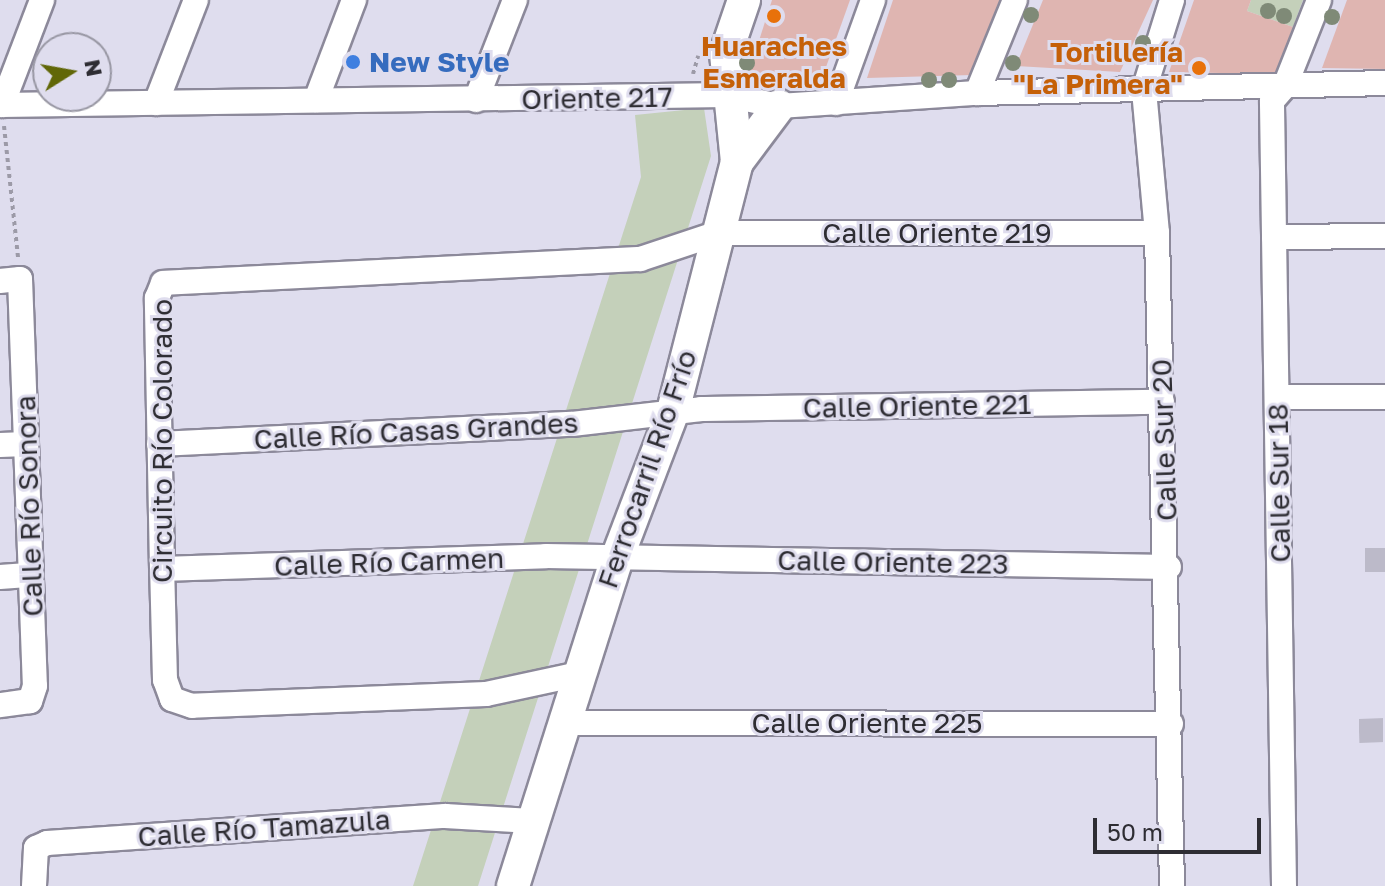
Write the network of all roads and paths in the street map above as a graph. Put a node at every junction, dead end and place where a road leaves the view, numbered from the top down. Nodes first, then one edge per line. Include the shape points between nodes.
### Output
1 (42, 0) edge
2 (196, 0) edge
3 (354, 0) edge
4 (515, 0) edge
5 (744, 0) edge
6 (873, 0) edge
7 (1015, 0) edge
8 (1172, 0) edge
9 (1319, 0) edge
10 (1385, 83) edge
11 (1285, 86) junction
12 (1144, 90) junction
13 (977, 93) junction
14 (727, 95) junction
15 (316, 100) junction
16 (476, 100) junction
17 (156, 103) junction
18 (836, 103) junction
19 (1, 105) edge
20 (779, 106) junction
21 (737, 162) junction
22 (718, 233) junction
23 (1157, 233) junction
24 (1385, 236) edge
25 (1274, 237) junction
26 (10, 280) edge
27 (1277, 397) junction
28 (1385, 397) edge
29 (1162, 402) junction
30 (673, 411) junction
31 (26, 444) junction
32 (159, 444) junction
33 (0, 445) edge
34 (617, 558) junction
35 (1169, 567) junction
36 (162, 569) junction
37 (31, 575) junction
38 (0, 577) edge
39 (579, 674) junction
40 (0, 705) edge
41 (563, 723) junction
42 (1171, 724) junction
43 (532, 821) junction
44 (34, 886) edge
45 (513, 886) edge
46 (1172, 886) edge
47 (1284, 886) edge

1 - 19 street
2 - 17 street
3 - 15 street
4 - 16 street
5 - 14 main road, Ferrocarril Río Frío via 726,53
6 - 18 street
7 - 13 street
8 - 12 street, Calle Sur 20
9 - 11 street, Calle Sur 18
10 - 11 street, Oriente 217
11 - 12 street, Oriente 217
11 - 25 street, Calle Sur 18 via 1272,101
12 - 13 street, Oriente 217
12 - 23 street, Calle Sur 20
13 - 18 street, Oriente 217
14 - 16 street, Oriente 217
14 - 20 street, Oriente 217
14 - 21 main road, Ferrocarril Río Frío
15 - 16 street, Oriente 217
15 - 17 street, Oriente 217
17 - 19 street, Oriente 217
18 - 20 street, Oriente 217
19 - 26 path
20 - 21 main road
21 - 22 main road, Ferrocarril Río Frío
22 - 23 street, Calle Oriente 219
22 - 30 main road, Ferrocarril Río Frío
22 - 32 street, Circuito Río Colorado via 640,259 178,277 163,283 157,298
23 - 29 street, Calle Sur 20
24 - 25 street
25 - 27 street, Calle Sur 18
26 - 31 street, Calle Río Sonora
27 - 28 street
27 - 47 street, Calle Sur 18
29 - 30 street, Calle Oriente 221
29 - 35 street, Calle Sur 20
30 - 32 street, Calle Río Casas Grandes via 572,424
30 - 34 main road, Ferrocarril Río Frío
31 - 33 street
31 - 37 street, Calle Río Sonora
32 - 36 street, Circuito Río Colorado
34 - 35 street, Calle Oriente 223
34 - 36 street, Calle Río Carmen
34 - 39 main road, Ferrocarril Río Frío
35 - 42 street, Calle Sur 20
36 - 39 street, Circuito Río Colorado via 165,680 172,699 192,706 486,694
37 - 38 street
37 - 40 street, Calle Río Sonora via 35,686 30,701
39 - 41 main road, Ferrocarril Río Frío
41 - 42 street, Calle Oriente 225
41 - 43 main road, Ferrocarril Río Frío
42 - 46 street, Calle Sur 20
43 - 44 street, Calle Río Tamazula via 445,816 47,843 36,848
43 - 45 main road, Ferrocarril Río Frío

